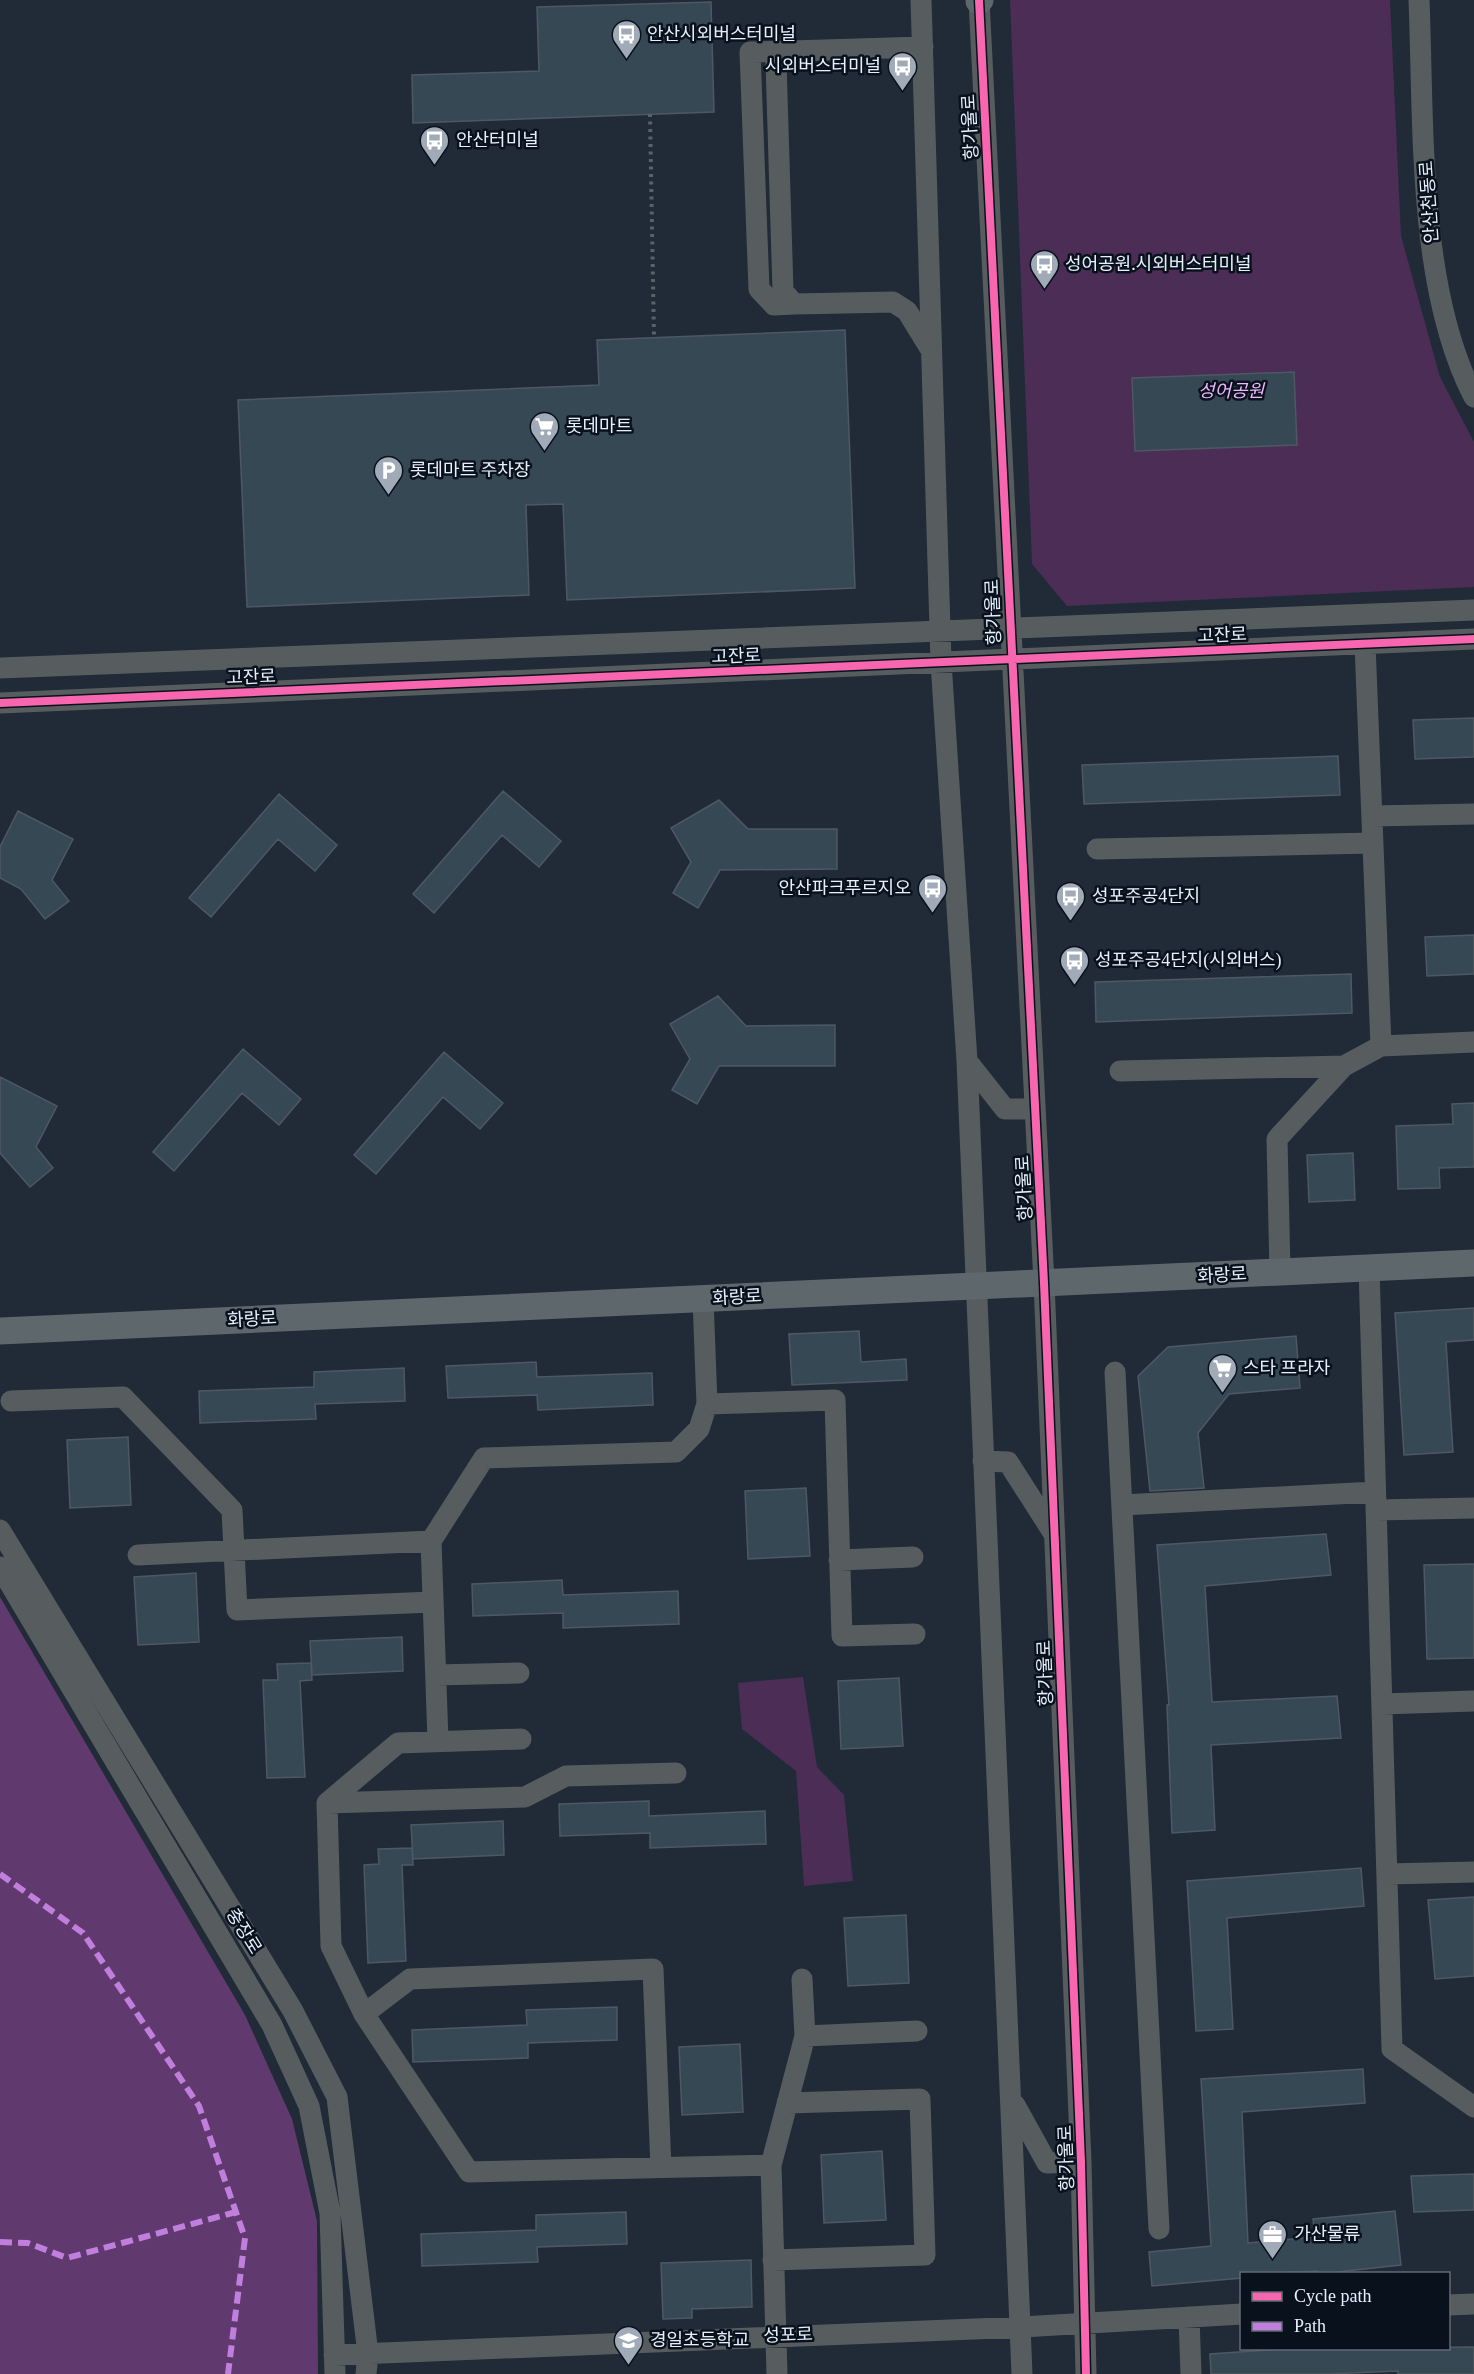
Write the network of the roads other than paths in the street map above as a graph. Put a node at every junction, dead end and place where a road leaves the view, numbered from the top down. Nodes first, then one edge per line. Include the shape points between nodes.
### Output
1 (921, 0) edge
2 (979, 0) edge
3 (1419, 0) edge
4 (922, 47) junction
5 (791, 51) junction
6 (794, 304) junction
7 (932, 352) junction
8 (1474, 397) edge
9 (1474, 610) edge
10 (1010, 627) junction
11 (940, 629) junction
12 (1474, 639) edge
13 (1365, 644) junction
14 (1010, 659) junction
15 (941, 662) junction
16 (0, 668) edge
17 (0, 703) edge
18 (1474, 814) edge
19 (1372, 816) junction
20 (1373, 843) junction
21 (1097, 849) dead end
22 (1474, 1042) edge
23 (1382, 1046) junction
24 (967, 1061) junction
25 (1344, 1066) junction
26 (1120, 1071) dead end
27 (1034, 1109) junction
28 (1474, 1263) edge
29 (1369, 1268) junction
30 (1280, 1272) junction
31 (1044, 1283) junction
32 (974, 1286) junction
33 (703, 1299) junction
34 (0, 1331) edge
35 (1115, 1372) dead end
36 (11, 1401) dead end
37 (707, 1404) junction
38 (982, 1461) junction
39 (1376, 1501) junction
40 (1122, 1505) junction
41 (1474, 1508) edge
42 (0, 1530) edge
43 (1054, 1535) junction
44 (431, 1541) junction
45 (234, 1550) junction
46 (138, 1555) dead end
47 (913, 1557) dead end
48 (839, 1560) junction
49 (0, 1566) edge
50 (433, 1602) junction
51 (915, 1634) dead end
52 (519, 1673) dead end
53 (436, 1675) junction
54 (1474, 1701) edge
55 (1382, 1704) junction
56 (521, 1739) dead end
57 (438, 1741) junction
58 (676, 1773) dead end
59 (327, 1803) junction
60 (1474, 1872) edge
61 (1387, 1874) junction
62 (802, 1979) dead end
63 (364, 2014) junction
64 (917, 2031) dead end
65 (805, 2036) junction
66 (1012, 2099) junction
67 (787, 2103) junction
68 (1474, 2107) edge
69 (1081, 2162) junction
70 (771, 2165) junction
71 (661, 2168) junction
72 (1159, 2229) dead end
73 (773, 2260) junction
74 (1474, 2304) edge
75 (1450, 2305) edge
76 (1240, 2314) edge
77 (1189, 2317) junction
78 (1083, 2325) junction
79 (1022, 2327) junction
80 (775, 2335) junction
81 (334, 2364) edge
82 (367, 2364) edge
83 (777, 2374) edge
84 (1022, 2374) edge
85 (1086, 2374) edge
86 (1191, 2374) edge

1 - 4 street
2 - 10 street, 항가울로
3 - 8 street, 안산천동로 via 1428,220 1441,304
4 - 5 street
4 - 7 street
5 - 6 street via 776,62 783,291
5 - 6 street via 750,52 759,290 774,305
6 - 7 street via 893,302 907,312
7 - 11 street
9 - 10 street, 고잔로
10 - 11 street, 고잔로
10 - 14 street, 항가울로
11 - 15 street
11 - 16 street, 고잔로
12 - 13 street, 고잔로
13 - 14 street, 고잔로
13 - 19 street
14 - 15 street, 고잔로
14 - 27 street, 항가울로
15 - 17 street, 고잔로
15 - 24 street
18 - 19 street
19 - 20 street
20 - 21 street
20 - 23 street
22 - 23 street
23 - 25 street
24 - 27 street via 1005,1109
24 - 32 street
25 - 26 street
25 - 30 street via 1277,1139
27 - 31 street, 항가울로
28 - 29 main road, 화랑로
29 - 30 main road, 화랑로
29 - 39 street
30 - 31 main road, 화랑로
31 - 32 main road, 화랑로
31 - 43 street, 항가울로
32 - 33 main road, 화랑로
32 - 38 street
33 - 34 main road, 화랑로
33 - 37 street
35 - 40 street
36 - 45 street via 123,1397 232,1510
37 - 44 street via 699,1429 676,1452 484,1458
37 - 48 street via 835,1400
38 - 43 street via 1008,1462
38 - 66 street
39 - 40 street
39 - 41 street
39 - 55 street
40 - 72 street
42 - 82 street, 충장로 via 293,2011 338,2097
43 - 69 street, 항가울로
44 - 45 street
44 - 50 street
45 - 46 street
45 - 50 street via 237,1610
47 - 48 street
48 - 51 street via 842,1636
49 - 81 street, 충장로 via 272,2025 309,2106 330,2213
50 - 53 street
52 - 53 street
53 - 57 street
54 - 55 street
55 - 61 street
56 - 57 street
57 - 59 street via 398,1743
58 - 59 street via 566,1776 525,1797
59 - 63 street via 331,1946
60 - 61 street
61 - 68 street via 1392,2049
62 - 65 street
63 - 71 street via 469,2172
63 - 71 street via 410,1979 653,1970
64 - 65 street
65 - 67 street
66 - 69 street via 1047,2163
66 - 79 street
67 - 70 street
67 - 73 street via 920,2099 925,2255
69 - 78 street, 항가울로
70 - 71 street
70 - 73 street
73 - 80 street
74 - 75 street
76 - 77 street, 성포로
77 - 78 street, 성포로
77 - 86 street
78 - 79 street, 성포로
78 - 85 street, 항가울로
79 - 80 street, 성포로
79 - 84 street
80 - 82 street, 성포로
80 - 83 street
81 - 82 street, 성포로

